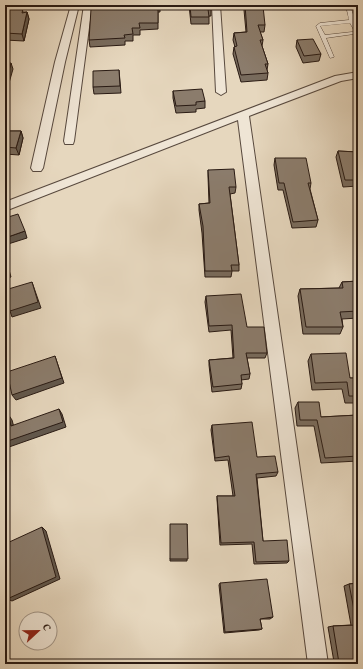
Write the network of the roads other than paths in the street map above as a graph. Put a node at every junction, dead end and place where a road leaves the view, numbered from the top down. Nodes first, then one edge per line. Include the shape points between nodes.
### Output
1 (75, 5) edge
2 (88, 5) edge
3 (216, 5) edge
4 (348, 5) edge
5 (352, 21) junction
6 (323, 37) junction
7 (332, 57) dead end
8 (358, 75) edge
9 (221, 92) dead end
10 (243, 114) junction
11 (69, 141) dead end
12 (37, 168) dead end
13 (5, 207) edge
14 (318, 664) edge

1 - 12 street
2 - 11 street
3 - 9 street
4 - 5 lane
5 - 6 lane via 356,30 354,33
5 - 6 lane via 320,24 318,26
6 - 7 lane
8 - 10 street via 339,78
10 - 13 street
10 - 14 street

